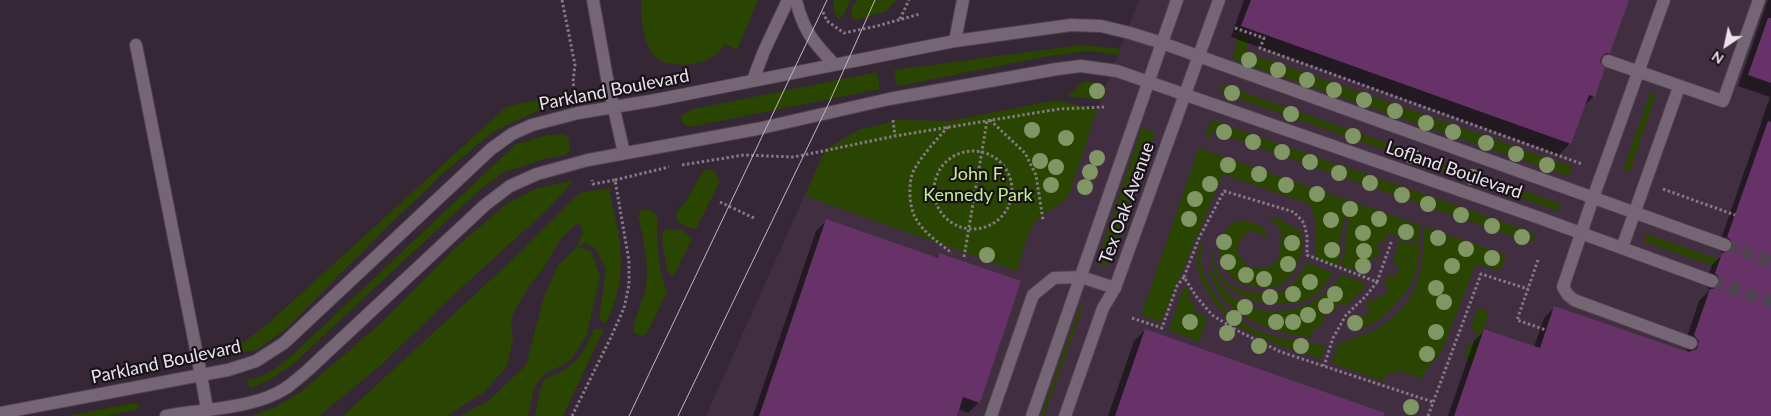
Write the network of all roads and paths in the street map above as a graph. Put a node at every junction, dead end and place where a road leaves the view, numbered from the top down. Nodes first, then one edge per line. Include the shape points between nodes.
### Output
1 (562, 0) edge
2 (593, 0) edge
3 (788, 0) edge
4 (796, 0) edge
5 (909, 0) edge
6 (963, 0) edge
7 (1177, 0) edge
8 (1219, 0) edge
9 (1664, 0) edge
10 (1759, 0) edge
11 (820, 8) dead end
12 (920, 14) dead end
13 (900, 20) junction
14 (1235, 28) dead end
15 (955, 41) junction
16 (1162, 42) junction
17 (136, 45) dead end
18 (1198, 56) junction
19 (1608, 61) dead end
20 (834, 64) junction
21 (1638, 72) junction
22 (753, 80) junction
23 (573, 82) dead end
24 (1148, 82) junction
25 (1679, 87) junction
26 (1184, 94) junction
27 (614, 107) junction
28 (1104, 107) dead end
29 (892, 120) dead end
30 (989, 121) junction
31 (948, 127) junction
32 (895, 136) junction
33 (982, 151) junction
34 (624, 153) junction
35 (1582, 164) dead end
36 (679, 166) dead end
37 (670, 167) dead end
38 (615, 180) junction
39 (593, 184) dead end
40 (1656, 191) dead end
41 (1593, 198) junction
42 (720, 202) dead end
43 (1635, 213) junction
44 (1735, 215) dead end
45 (754, 218) dead end
46 (1043, 220) dead end
47 (969, 229) junction
48 (1581, 234) junction
49 (1392, 240) dead end
50 (1725, 245) tunnel mouth
51 (1622, 248) junction
52 (952, 253) dead end
53 (964, 257) dead end
54 (1538, 260) dead end
55 (1081, 277) junction
56 (1184, 277) junction
57 (1712, 281) tunnel mouth
58 (1377, 282) junction
59 (1115, 288) junction
60 (1528, 289) junction
61 (1132, 318) dead end
62 (1546, 330) dead end
63 (1691, 343) dead end
64 (1324, 366) junction
65 (201, 375) junction
66 (1433, 402) junction
67 (0, 413) edge
68 (208, 413) edge
69 (166, 416) edge
70 (572, 416) edge
71 (991, 416) edge
72 (1032, 416) edge
73 (1065, 416) edge
74 (1428, 416) edge

1 - 23 path via 575,65
2 - 27 street
3 - 22 street
4 - 20 street via 812,40
5 - 13 path
6 - 15 street
7 - 16 street, Tex Oak Avenue
8 - 18 street, Tex Oak Avenue
9 - 21 street
10 - 25 street via 1723,101
11 - 13 path via 827,21 844,33
12 - 13 path
14 - 35 path via 1264,38 1260,48
15 - 16 street, Parkland Boulevard via 1071,25 1101,26
15 - 20 street, Parkland Boulevard
16 - 18 street, Parkland Boulevard
16 - 24 street, Tex Oak Avenue
17 - 65 street
18 - 26 street, Tex Oak Avenue
18 - 41 street, Lofland Boulevard
19 - 21 street
20 - 22 street, Parkland Boulevard
21 - 25 street
21 - 41 street
22 - 27 street, Parkland Boulevard
24 - 26 street
24 - 34 street via 1106,68 1081,66 1057,69
24 - 55 street, Tex Oak Avenue
25 - 43 street
26 - 48 street, Lofland Boulevard
26 - 59 street, Tex Oak Avenue
27 - 34 street
27 - 65 street, Parkland Boulevard via 532,125 512,134 284,343 256,361
28 - 30 path via 1059,109
29 - 32 path
30 - 31 path
30 - 33 path
30 - 46 path via 1026,153 1036,176
31 - 32 path
31 - 52 path via 928,148 913,171 909,191 914,215 927,232
32 - 36 path via 794,156 744,154
33 - 47 path
33 - 47 path via 995,157 1009,174 1009,201 1005,214 996,222 984,228
33 - 47 path via 963,152 950,158 940,168 934,183 933,193 944,215 958,226
34 - 68 street via 553,169 510,186 485,205 285,389
37 - 38 path
38 - 39 path
38 - 70 path via 630,261 629,285 624,308
40 - 44 path via 1662,188
41 - 43 street, Lofland Boulevard
41 - 48 street
42 - 45 path
43 - 50 street, Lofland Boulevard
43 - 51 street
47 - 53 path
48 - 51 street, Lofland Boulevard
48 - 63 street via 1563,287 1568,295
49 - 58 path
51 - 57 street, Lofland Boulevard
54 - 60 path
55 - 59 street
55 - 71 street via 1054,278 1033,295
55 - 72 street, Tex Oak Avenue
56 - 58 path via 1199,238 1224,191 1294,212 1304,223 1307,255
56 - 61 path via 1162,328
56 - 64 path via 1196,296 1218,319 1281,352
58 - 64 path via 1346,315 1333,338
59 - 73 street, Tex Oak Avenue via 1104,308
60 - 62 path via 1517,320
60 - 66 path via 1480,274
64 - 66 path
65 - 67 street, Parkland Boulevard
65 - 68 street
66 - 74 path
68 - 69 street

